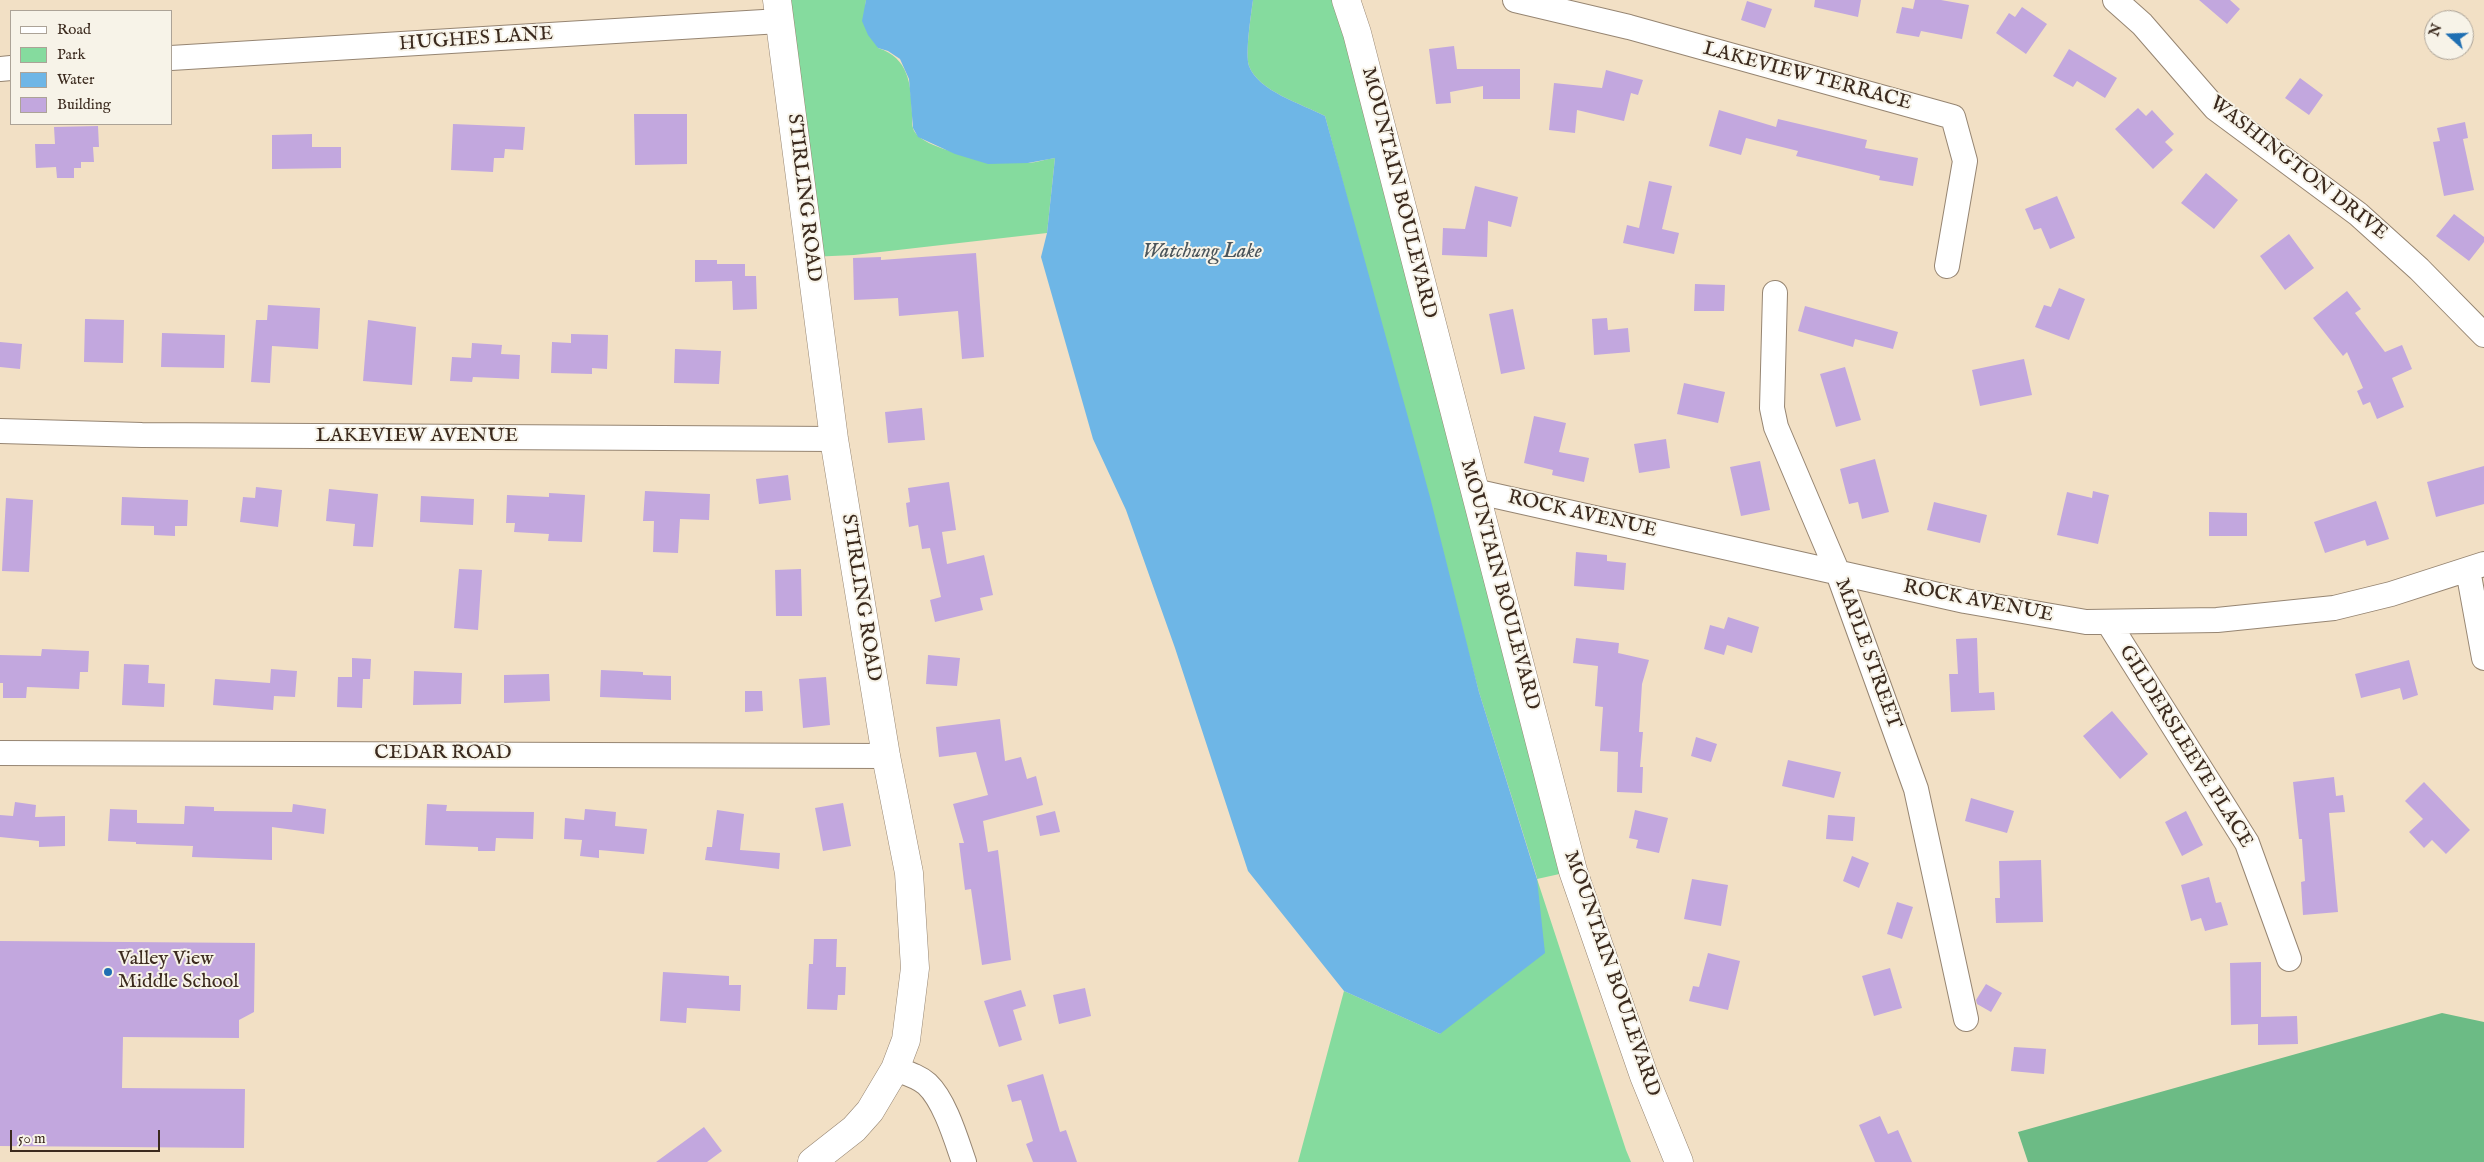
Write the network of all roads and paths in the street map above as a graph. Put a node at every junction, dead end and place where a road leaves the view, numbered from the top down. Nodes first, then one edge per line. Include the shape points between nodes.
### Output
1 (1346, 0) edge
2 (1515, 0) edge
3 (2115, 0) edge
4 (778, 10) edge
5 (172, 58) edge
6 (1946, 266) dead end
7 (1775, 293) dead end
8 (2484, 335) edge
9 (0, 432) edge
10 (834, 439) junction
11 (1474, 491) junction
12 (2476, 567) edge
13 (1838, 573) junction
14 (2108, 622) junction
15 (2484, 658) edge
16 (0, 753) edge
17 (886, 756) junction
18 (2289, 959) dead end
19 (1966, 1019) dead end
20 (895, 1069) junction
21 (812, 1162) edge
22 (964, 1162) edge
23 (1679, 1162) edge

1 - 11 street, MOUNTAIN BOULEVARD
2 - 6 street, LAKEVIEW TERRACE via 1629,27 1953,117 1965,161
3 - 8 street, WASHINGTON DRIVE via 2142,24 2215,108 2358,214 2420,269
4 - 5 street, HUGHES LANE
4 - 10 street, STIRLING ROAD
7 - 13 street, MAPLE STREET via 1772,408 1776,427
9 - 10 street, LAKEVIEW AVENUE
10 - 17 street, STIRLING ROAD
11 - 13 street, ROCK AVENUE
11 - 23 street, MOUNTAIN BOULEVARD via 1573,871 1644,1076
12 - 14 street, ROCK AVENUE via 2334,608 2217,620
12 - 15 street
13 - 14 street, ROCK AVENUE via 1966,601 2086,622
13 - 19 street, MAPLE STREET via 1916,789
14 - 18 street, GILDERSLEEVE PLACE via 2247,843
16 - 17 street, CEDAR ROAD
17 - 20 street, STIRLING ROAD via 909,873 915,968 912,1010 906,1040
20 - 21 street, STIRLING ROAD via 870,1111 854,1129
20 - 22 street via 928,1084 949,1118

